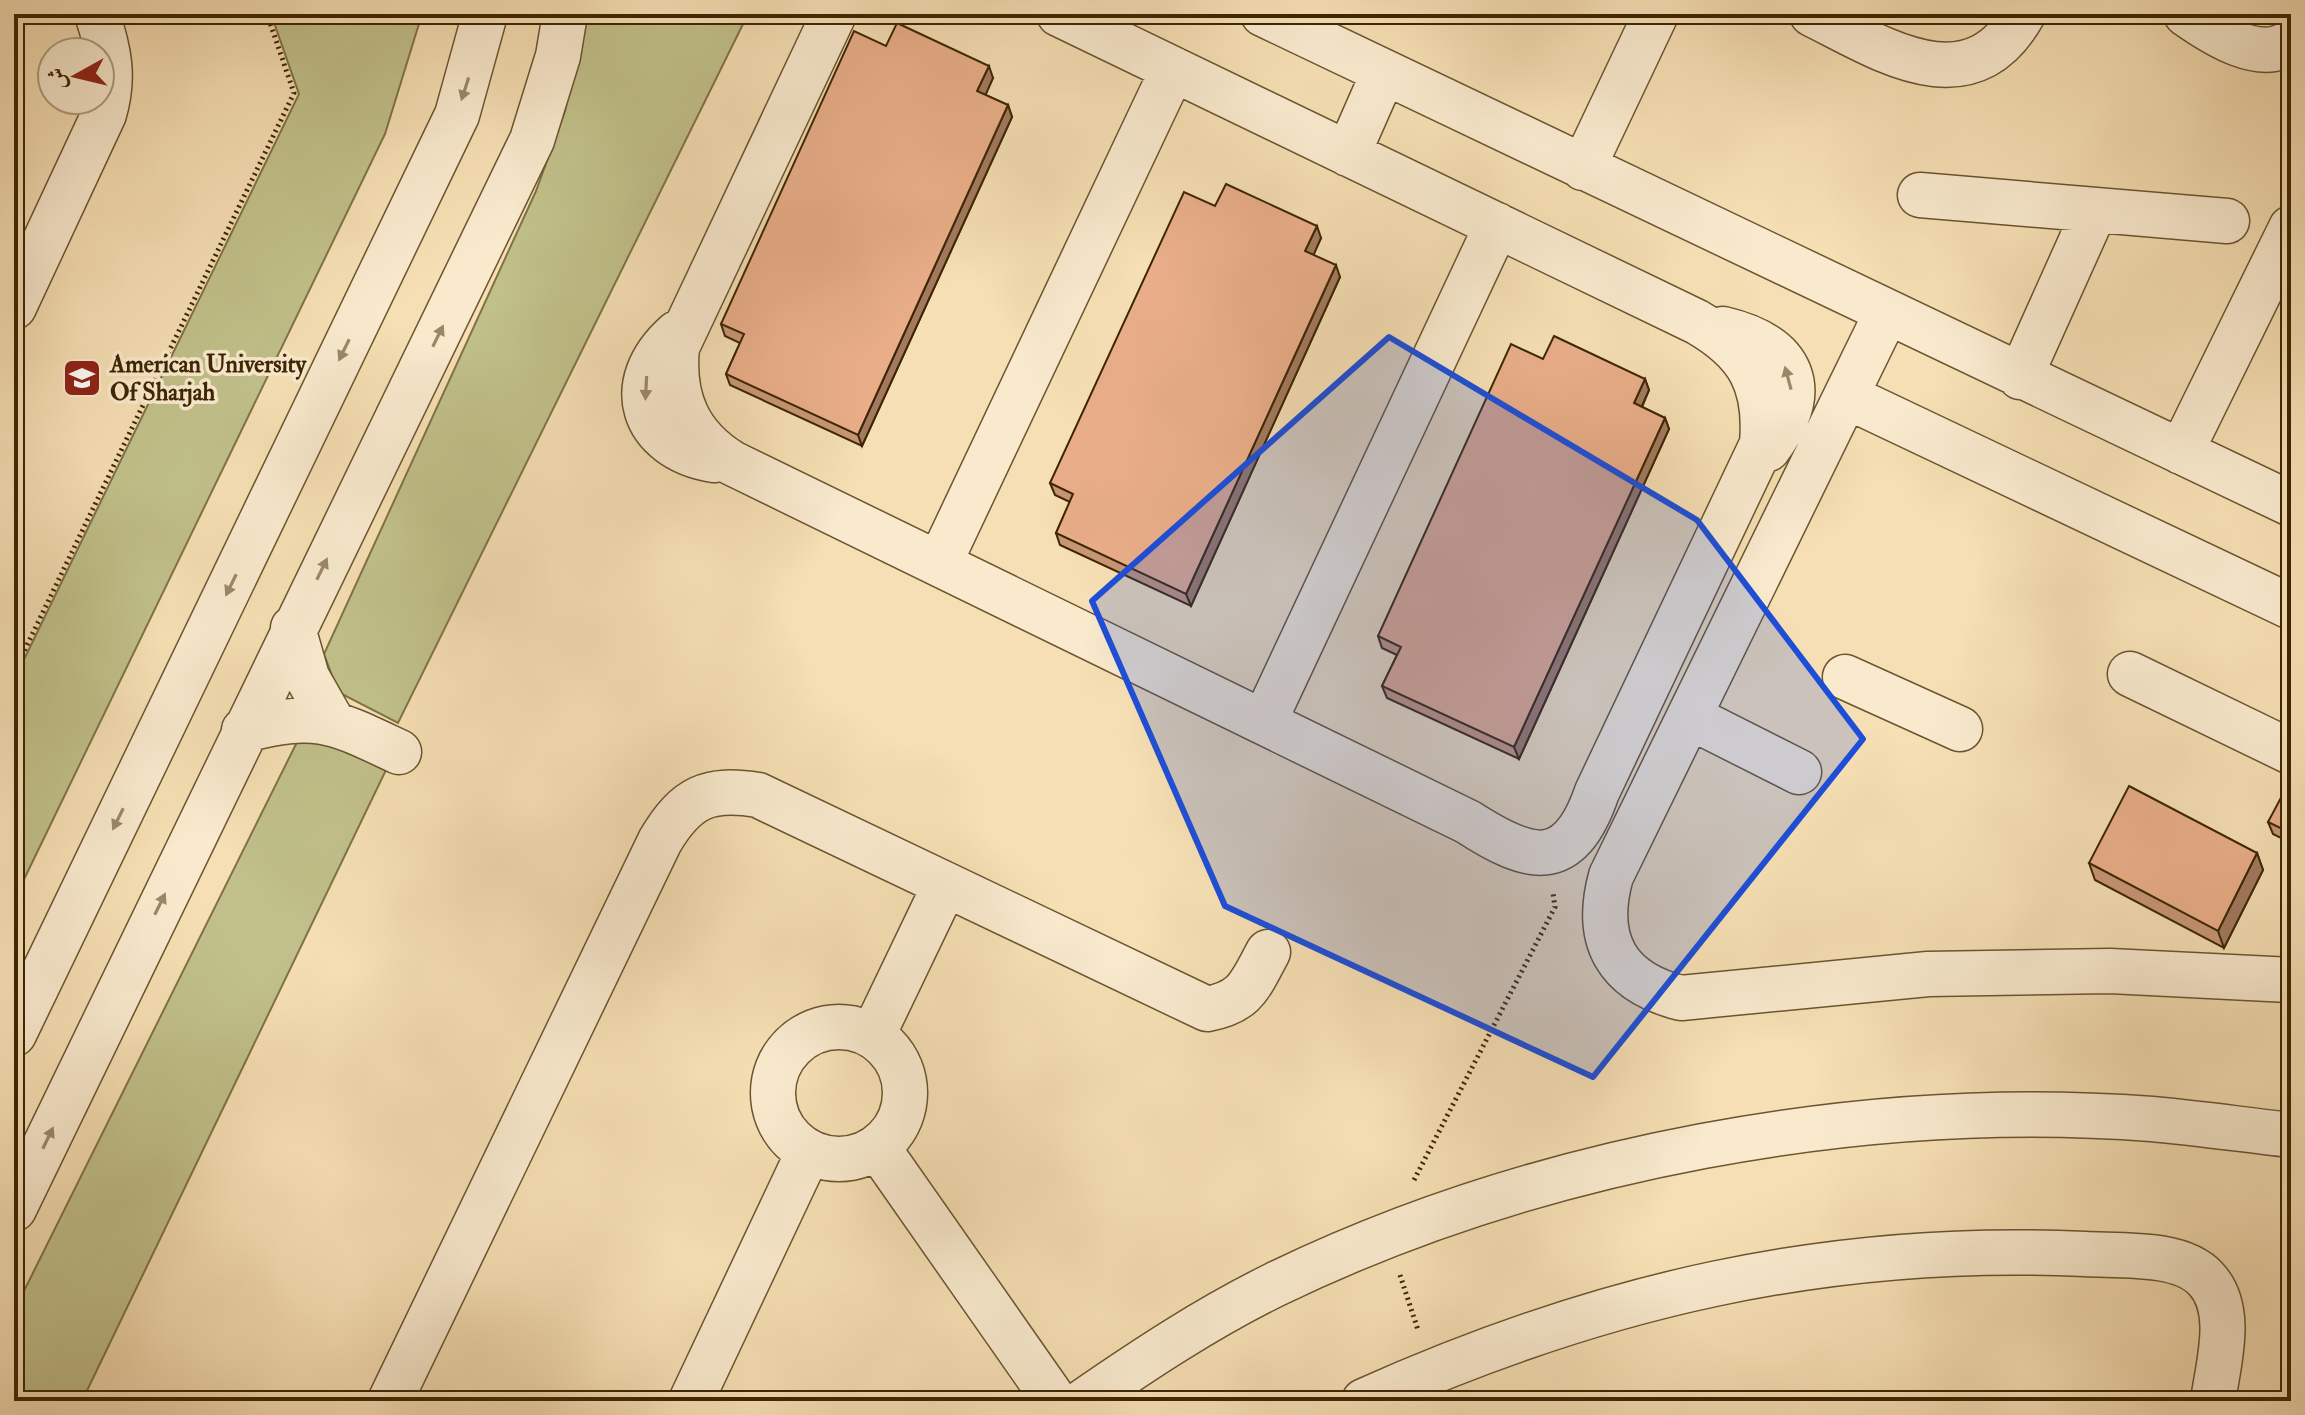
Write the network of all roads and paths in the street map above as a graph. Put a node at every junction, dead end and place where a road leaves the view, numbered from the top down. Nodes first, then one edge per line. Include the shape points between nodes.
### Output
1 (97, 14) edge
2 (267, 14) edge
3 (485, 14) edge
4 (565, 14) edge
5 (834, 14) edge
6 (1059, 14) edge
7 (1263, 14) edge
8 (1656, 14) edge
9 (1812, 14) edge
10 (2023, 14) edge
11 (2285, 14) edge
12 (2217, 19) edge
13 (2291, 41) edge
14 (1173, 69) junction
15 (1384, 72) junction
16 (1348, 154) junction
17 (1583, 168) junction
18 (1920, 195) dead end
19 (2095, 210) junction
20 (2227, 221) dead end
21 (1497, 225) junction
22 (2291, 228) edge
23 (14, 307) edge
24 (1887, 312) junction
25 (2020, 377) junction
26 (1846, 396) junction
27 (2181, 452) junction
28 (2291, 504) edge
29 (939, 564) junction
30 (2291, 607) edge
31 (293, 628) junction
32 (14, 672) edge
33 (2130, 674) dead end
34 (1845, 677) dead end
35 (1690, 717) junction
36 (332, 721) junction
37 (1264, 722) junction
38 (1960, 729) dead end
39 (244, 730) junction
40 (399, 752) dead end
41 (2291, 752) edge
42 (1799, 772) dead end
43 (1597, 792) junction
44 (1468, 822) junction
45 (1545, 853) junction
46 (944, 887) junction
47 (1268, 952) dead end
48 (2291, 980) edge
49 (14, 1034) edge
50 (873, 1035) junction
51 (2291, 1135) edge
52 (878, 1148) junction
53 (808, 1153) junction
54 (14, 1209) edge
55 (1389, 1236) junction
56 (1433, 1370) junction
57 (390, 1401) edge
58 (691, 1401) edge
59 (1055, 1401) edge
60 (1084, 1401) edge
61 (1364, 1401) edge
62 (2213, 1401) edge

1 - 23 street via 111,62 104,114
2 - 32 path via 294,93
3 -> 49 street via 457,115
31 -> 4 street via 532,140
5 - 29 street via 686,326 649,365 646,409 670,446 690,456 732,463
6 - 14 street
7 - 15 street
8 - 17 street
9 - 10 street via 1897,57 1928,66 1959,64 1989,52
11 - 12 street
12 - 13 street via 2260,51 2276,51
14 - 16 street
14 - 29 street
15 - 16 street
15 - 17 street
16 - 21 street
17 - 24 street
18 - 19 street
19 - 20 street
19 - 25 street
21 - 37 street
21 - 43 street via 1697,322 1766,343 1783,361 1792,383 1792,406 1784,428 1752,471
22 - 27 street
24 - 25 street
24 - 26 street
25 - 27 street
26 - 30 street
26 - 35 street
27 - 28 street
29 - 37 street
31 - 36 street via 307,677
31 - 39 street
33 - 41 street
34 - 38 street
35 - 42 street
35 - 48 street via 1611,876 1604,903 1604,930 1614,956 1632,977 1655,991 1681,998 1708,997 1928,974 2110,971
36 - 39 street via 303,719
36 - 40 street
37 - 44 street
54 -> 39 street
43 - 44 street via 1568,817 1540,826
43 - 45 street via 1576,836
44 - 45 street via 1504,846
45 - 55 path via 1555,907
46 - 47 street via 1207,1009 1230,1005 1248,990
46 - 50 street
46 - 57 street via 758,795 730,790 700,797 676,814
50 - 52 street via 893,1052 905,1077 906,1104 896,1128
50 - 53 street via 847,1026 821,1028 798,1040 780,1060 772,1086 775,1113 787,1136
51 - 55 street via 2151,1119 2008,1116 1755,1136 1630,1161
52 - 53 street via 856,1159
52 - 59 street
53 - 58 street
55 - 56 path
55 - 60 street via 1274,1285 1165,1346
56 - 61 street
56 - 62 street via 1627,1302 1723,1280 1821,1264 2026,1251 2187,1264 2207,1279 2219,1299 2223,1323

